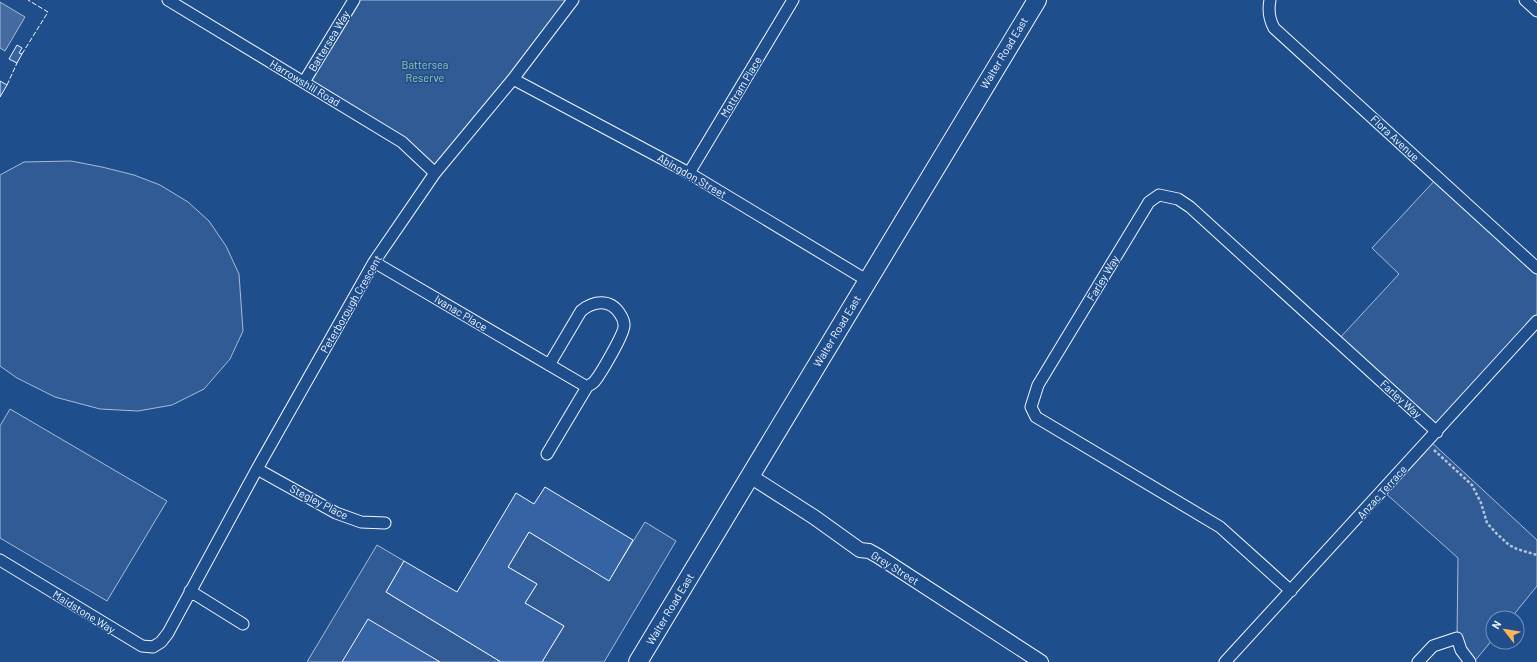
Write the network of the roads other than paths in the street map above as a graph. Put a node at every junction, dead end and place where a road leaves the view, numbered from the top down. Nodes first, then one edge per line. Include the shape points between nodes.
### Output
1 (168, 0) edge
2 (354, 0) edge
3 (573, 0) edge
4 (793, 0) edge
5 (1037, 0) edge
6 (1270, 0) edge
7 (1525, 0) edge
8 (1537, 11) edge
9 (513, 79) junction
10 (304, 82) junction
11 (688, 173) junction
12 (435, 174) junction
13 (374, 262) junction
14 (1537, 268) edge
15 (868, 281) junction
16 (1537, 321) edge
17 (549, 365) junction
18 (587, 387) junction
19 (1437, 432) junction
20 (547, 454) dead end
21 (257, 469) junction
22 (750, 476) junction
23 (385, 523) dead end
24 (0, 560) edge
25 (190, 591) junction
26 (1291, 591) junction
27 (243, 624) dead end
28 (168, 633) joint
29 (638, 662) edge
30 (1041, 662) edge
31 (1225, 662) edge
32 (1418, 662) edge
33 (1470, 662) edge

1 - 10 street, Harrowshill Road
2 - 10 street, Battersea Way
3 - 9 street, Peterborough Crescent
4 - 11 street, Mottram Place
5 - 15 main road, Walter Road East
6 - 14 street, Flora Avenue via 1269,13 1274,28
7 - 8 street
9 - 11 street, Abingdon Street
9 - 12 street, Peterborough Crescent
10 - 12 street, Harrowshill Road via 402,142
11 - 15 street, Abingdon Street
12 - 13 street, Peterborough Crescent
13 - 17 street, Ivanac Place
13 - 21 street, Peterborough Crescent
15 - 22 main road, Walter Road East
16 - 19 street, Anzac Terrace
17 - 18 street, Ivanac Place
17 - 18 street via 587,306 602,302 610,304 623,317 622,334 594,382
18 - 20 street
19 - 26 street, Anzac Terrace
19 - 26 street, Farley Way via 1190,207 1178,199 1159,195 1149,202 1038,386 1031,406 1036,417 1220,527
21 - 23 street, Stegley Place via 336,513 361,522
21 - 25 street, Peterborough Crescent
22 - 29 main road, Walter Road East
22 - 30 street, Grey Street via 860,550 878,556
24 - 28 street, Maidstone Way via 142,646 153,648
25 - 27 street
25 - 28 street, Peterborough Crescent
26 - 31 street, Anzac Terrace
32 - 33 street via 1433,646 1457,638 1461,650

